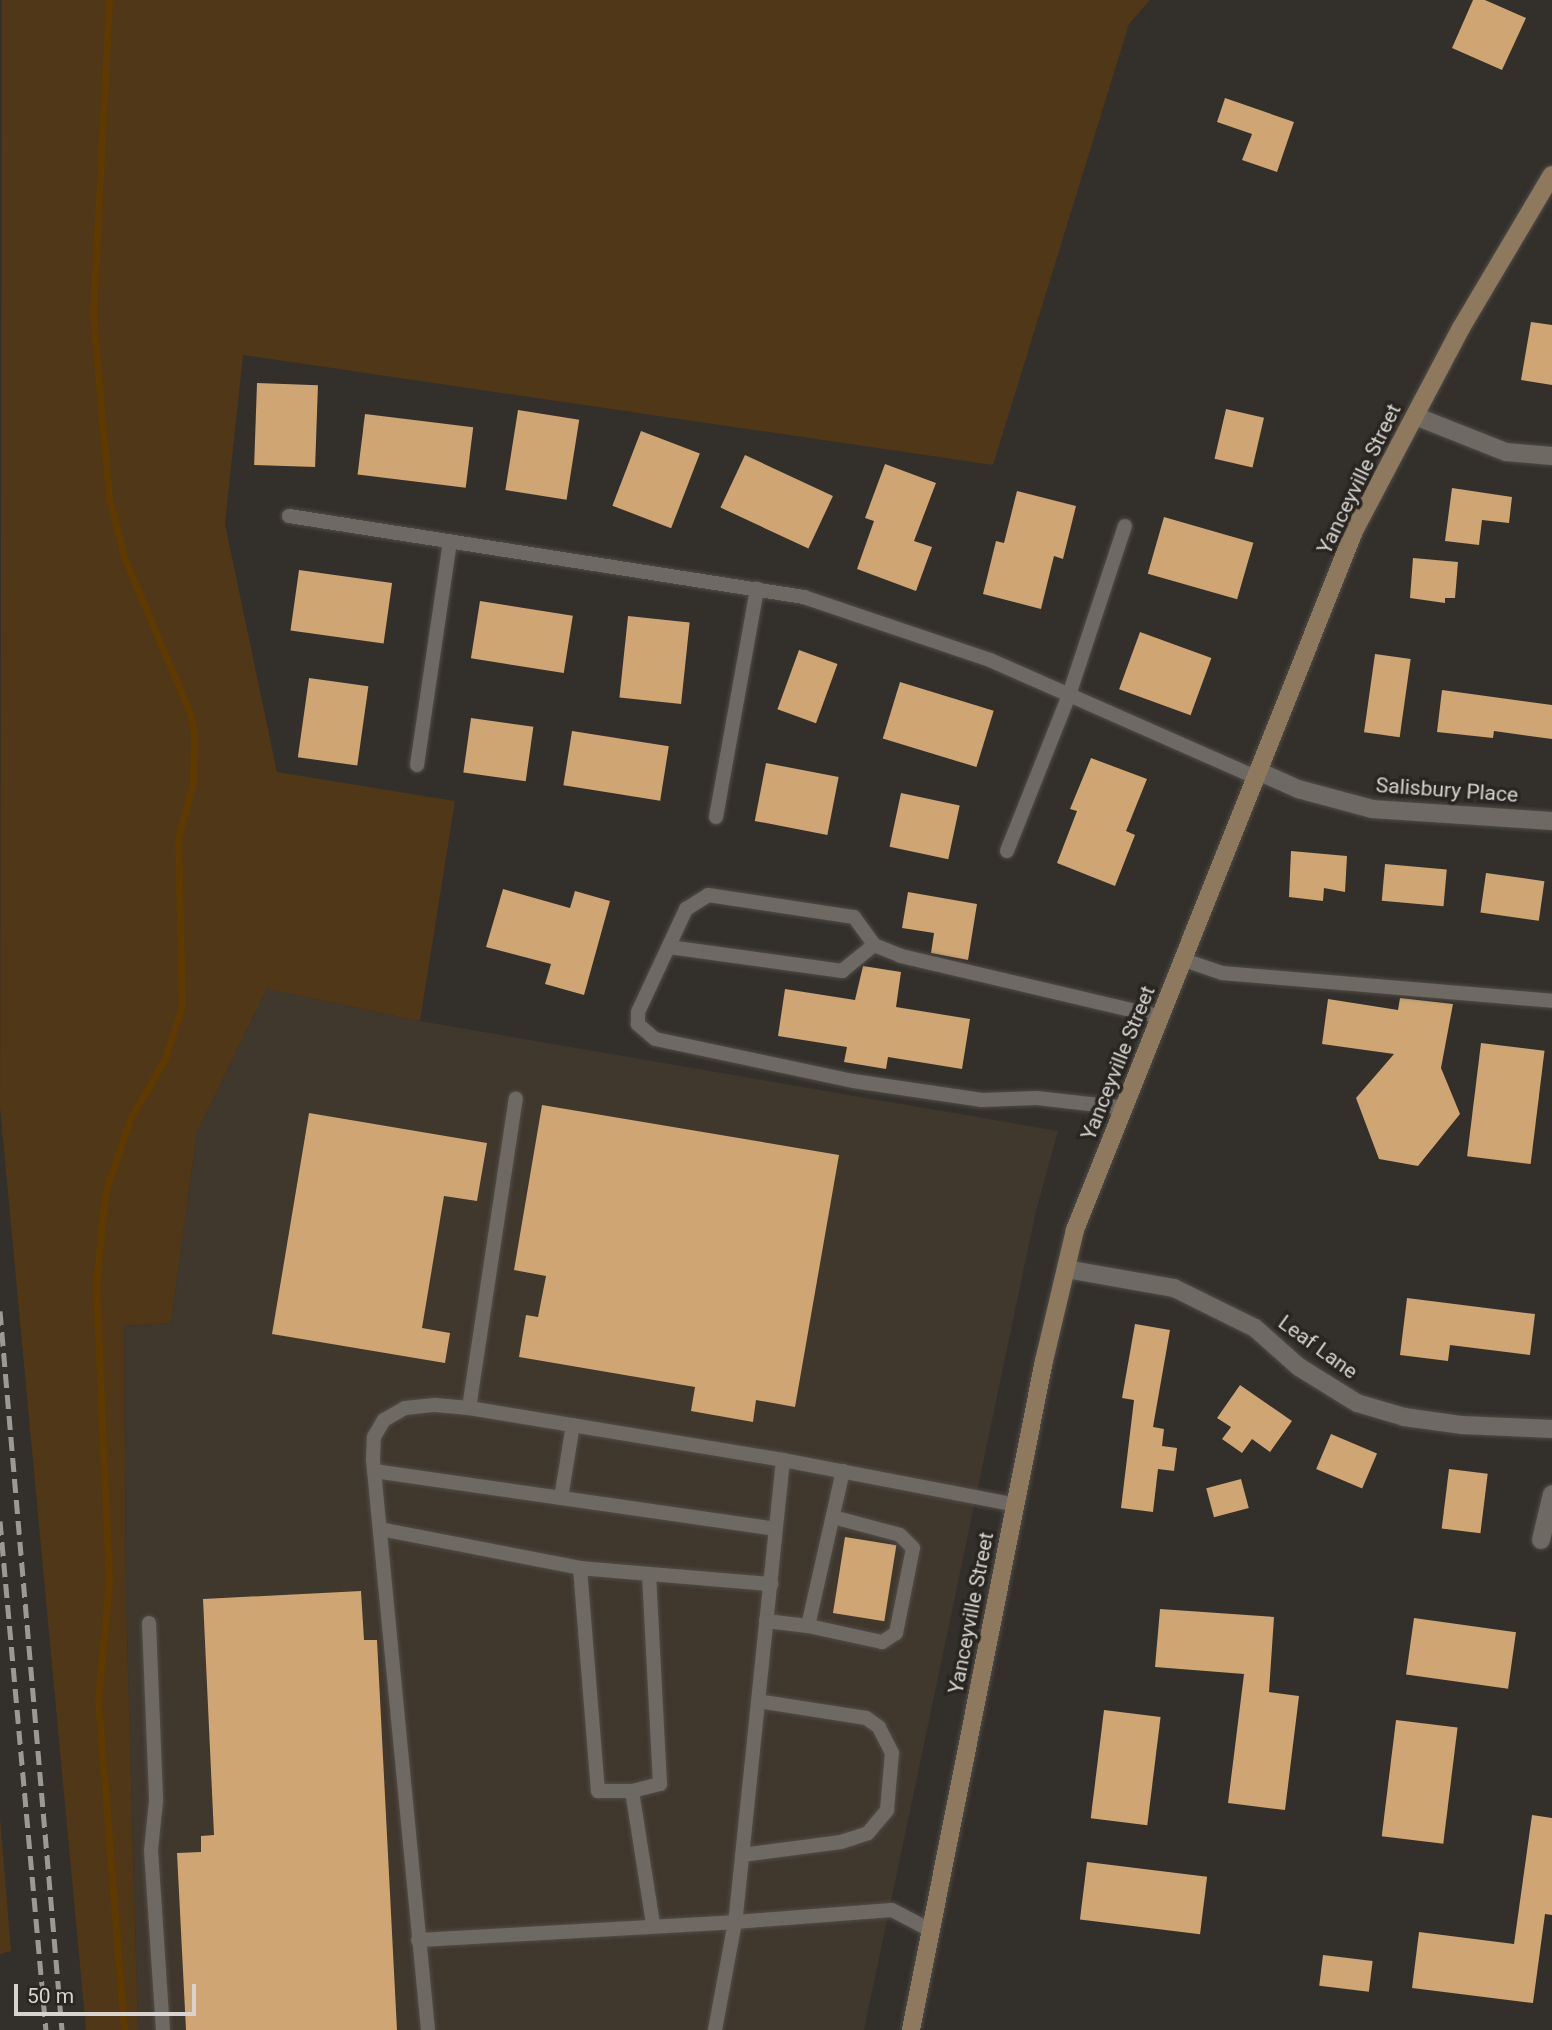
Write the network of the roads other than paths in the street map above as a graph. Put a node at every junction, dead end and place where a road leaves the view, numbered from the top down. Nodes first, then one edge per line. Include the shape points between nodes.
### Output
1 (1552, 176) edge
2 (1415, 416) junction
3 (1552, 456) edge
4 (289, 516) dead end
5 (1125, 526) dead end
6 (450, 541) junction
7 (757, 589) junction
8 (1069, 695) junction
9 (417, 765) dead end
10 (1259, 775) junction
11 (716, 817) dead end
12 (1552, 821) edge
13 (1007, 851) dead end
14 (874, 945) junction
15 (669, 947) junction
16 (1184, 960) junction
17 (1552, 1001) edge
18 (1161, 1017) junction
19 (516, 1099) dead end
20 (1125, 1108) junction
21 (1066, 1269) junction
22 (469, 1408) junction
23 (573, 1425) junction
24 (1552, 1429) edge
25 (783, 1460) junction
26 (374, 1471) junction
27 (843, 1471) junction
28 (1552, 1494) edge
29 (561, 1498) junction
30 (1016, 1505) junction
31 (833, 1517) junction
32 (380, 1529) junction
33 (775, 1529) junction
34 (1541, 1540) dead end
35 (580, 1568) junction
36 (649, 1576) junction
37 (771, 1584) junction
38 (766, 1621) junction
39 (149, 1623) dead end
40 (808, 1626) junction
41 (758, 1701) junction
42 (632, 1791) junction
43 (742, 1856) junction
44 (736, 1922) junction
45 (653, 1924) junction
46 (932, 1931) junction
47 (418, 1940) junction
48 (163, 2030) edge
49 (428, 2030) edge
50 (715, 2030) edge
51 (911, 2030) edge

1 - 2 main road, Yanceyville Street via 1461,328
2 - 3 street via 1506,452
2 - 10 main road, Yanceyville Street via 1355,529
4 - 6 lane
5 - 8 lane
6 - 7 lane
6 - 9 lane
7 - 8 lane via 829,605 990,660
7 - 11 lane
8 - 10 lane
8 - 13 lane
10 - 12 street, Salisbury Place via 1372,809
10 - 16 main road, Yanceyville Street
14 - 15 lane via 842,971
14 - 15 lane via 854,917 708,895 686,909
14 - 18 lane via 901,956
15 - 20 lane via 638,1012 638,1024 655,1039 853,1081 982,1100 1037,1098
16 - 17 lane via 1222,973
16 - 18 main road, Yanceyville Street
18 - 20 main road, Yanceyville Street
19 - 22 lane
20 - 21 main road, Yanceyville Street via 1075,1230
21 - 24 street, Leaf Lane via 1174,1288 1255,1328 1299,1367 1357,1403 1404,1417 1462,1425
21 - 30 main road, Yanceyville Street
22 - 23 lane
22 - 26 lane via 405,1408 384,1420 374,1437
23 - 25 lane
23 - 29 lane
25 - 27 lane
25 - 33 lane
26 - 29 lane
26 - 32 lane
27 - 30 lane
27 - 31 lane
28 - 34 street
29 - 33 lane
30 - 46 main road, Yanceyville Street
31 - 40 lane
31 - 40 lane via 900,1535 913,1548 896,1633 883,1642
32 - 35 lane
32 - 47 lane
33 - 37 lane
35 - 36 lane
35 - 42 lane via 597,1791
36 - 37 lane
36 - 42 lane via 660,1784
37 - 38 lane
38 - 40 lane
38 - 41 lane
39 - 48 lane via 156,1801 151,1850
41 - 43 lane
41 - 43 lane via 866,1718 879,1727 892,1753 887,1810 868,1833 841,1842
42 - 45 lane
43 - 44 lane
44 - 45 lane
44 - 46 lane via 892,1910
44 - 50 lane
45 - 47 lane
46 - 51 main road, Yanceyville Street
47 - 49 lane

